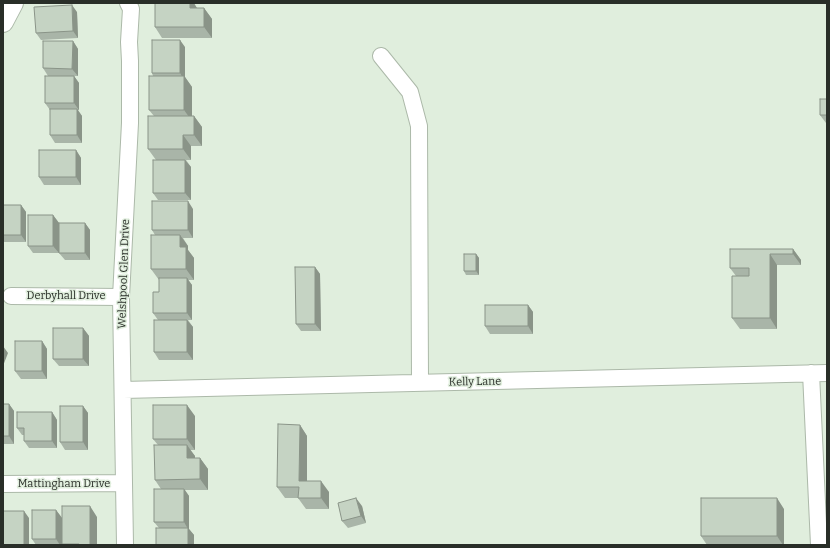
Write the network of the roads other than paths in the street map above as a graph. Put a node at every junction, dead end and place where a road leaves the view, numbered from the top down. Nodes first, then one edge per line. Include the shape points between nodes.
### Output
1 (13, 3) edge
2 (128, 3) edge
3 (3, 22) edge
4 (381, 56) dead end
5 (11, 296) dead end
6 (121, 297) junction
7 (827, 373) edge
8 (811, 374) junction
9 (420, 384) junction
10 (123, 390) junction
11 (124, 483) junction
12 (3, 484) edge
13 (125, 545) edge
14 (819, 545) edge

1 - 3 main road
2 - 6 street, Welshpool Glen Drive via 131,9 130,123
4 - 9 street via 410,92 419,126
5 - 6 street, Derbyhall Drive
6 - 10 street, Welshpool Glen Drive
7 - 8 street, Kelly Lane
8 - 9 street, Kelly Lane
8 - 14 street
9 - 10 street, Kelly Lane
10 - 11 street, Welshpool Glen Drive
11 - 12 street, Mattingham Drive
11 - 13 street, Welshpool Glen Drive

